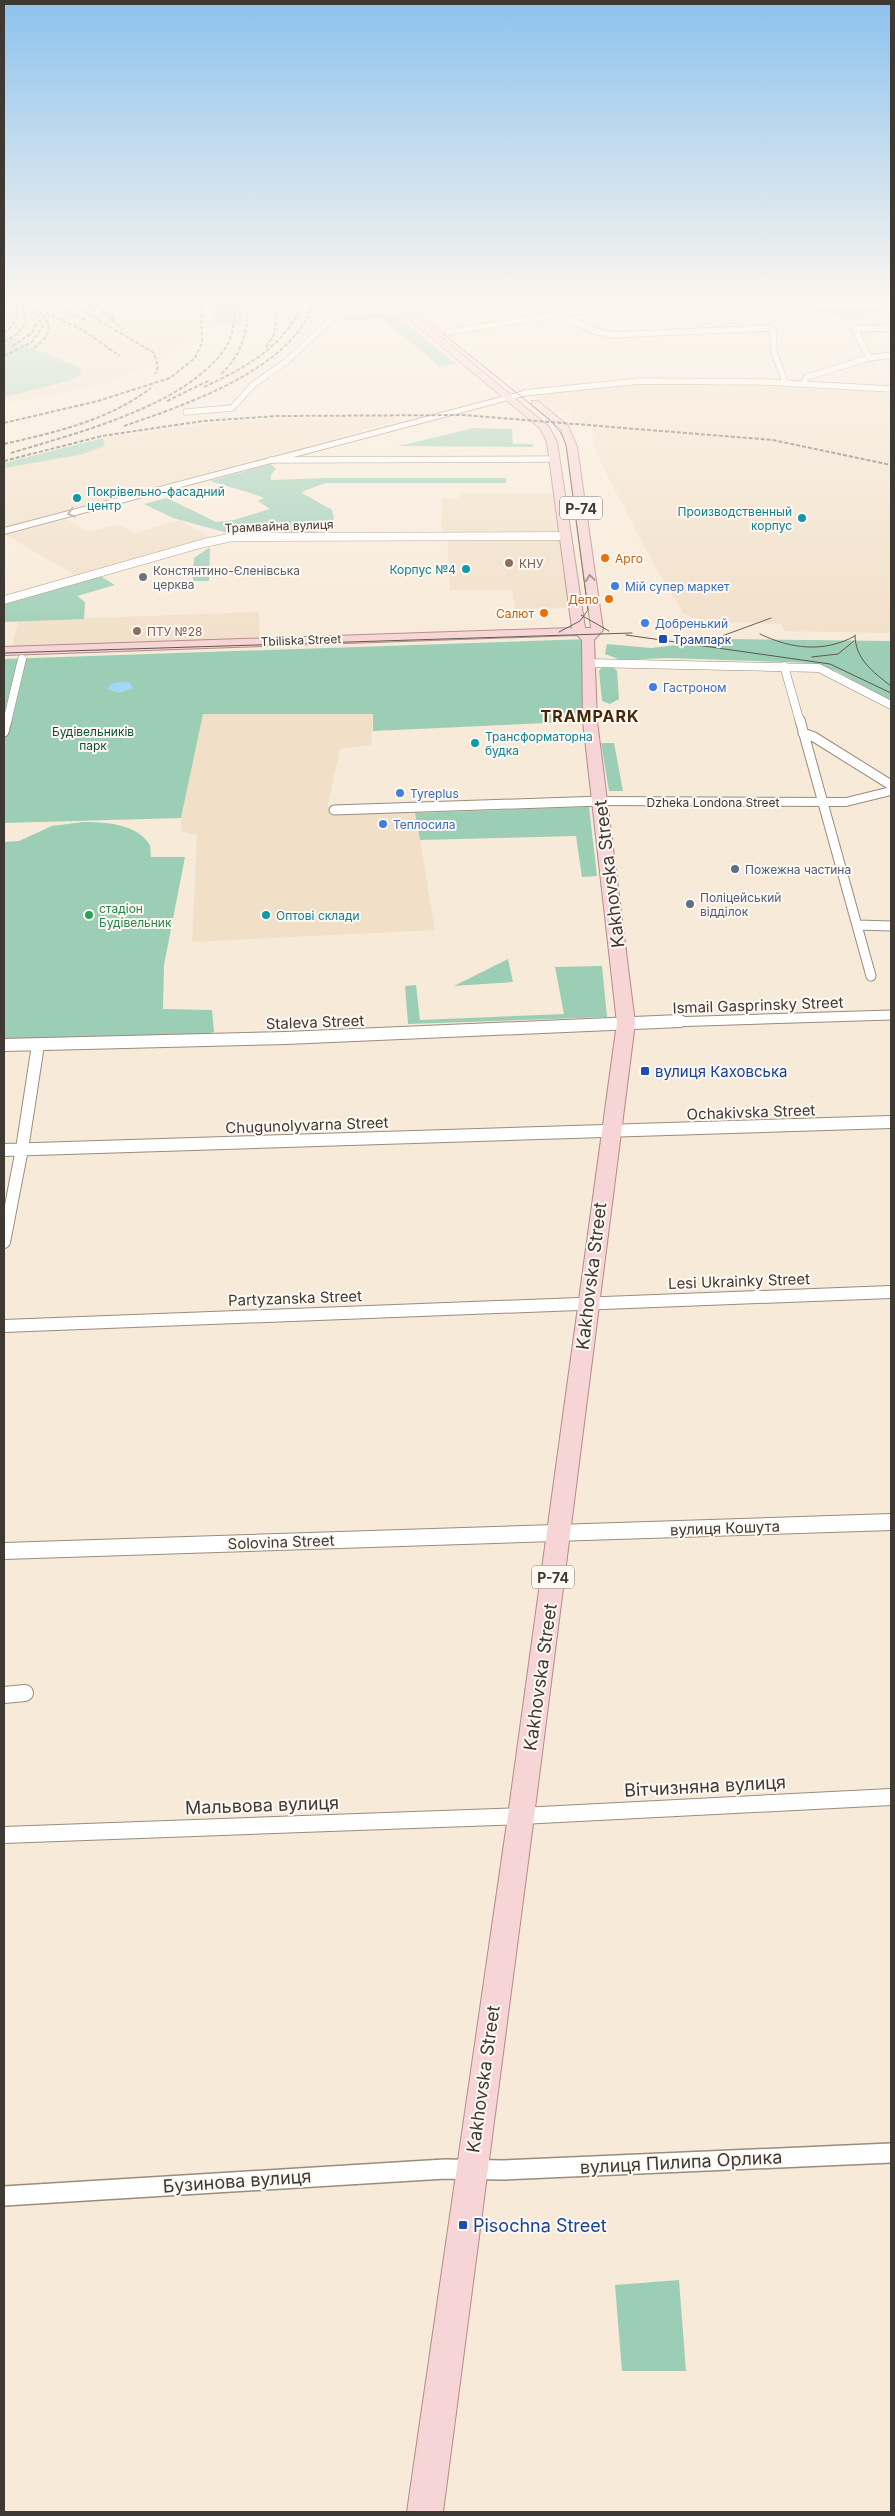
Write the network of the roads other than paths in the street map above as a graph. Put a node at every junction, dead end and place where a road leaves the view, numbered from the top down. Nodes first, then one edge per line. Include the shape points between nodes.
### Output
1 (431, 416) edge
2 (531, 416) edge
3 (552, 416) edge
4 (554, 459) junction
5 (270, 460) junction
6 (4, 531) edge
7 (564, 536) junction
8 (4, 600) edge
9 (588, 634) junction
10 (4, 651) edge
11 (4, 659) edge
12 (22, 659) junction
13 (588, 663) junction
14 (784, 666) junction
15 (891, 705) edge
16 (6, 710) edge
17 (4, 732) edge
18 (803, 733) junction
19 (891, 785) edge
20 (891, 791) edge
21 (601, 801) junction
22 (824, 802) junction
23 (334, 810) dead end
24 (857, 925) junction
25 (891, 926) edge
26 (871, 976) dead end
27 (891, 1015) edge
28 (626, 1023) junction
29 (4, 1045) edge
30 (38, 1045) junction
31 (891, 1122) edge
32 (611, 1130) junction
33 (22, 1149) junction
34 (4, 1150) edge
35 (4, 1242) edge
36 (891, 1292) edge
37 (587, 1303) junction
38 (4, 1326) edge
39 (891, 1522) edge
40 (559, 1533) junction
41 (4, 1551) edge
42 (25, 1693) dead end
43 (4, 1695) edge
44 (891, 1797) edge
45 (521, 1816) junction
46 (4, 1835) edge
47 (891, 2153) edge
48 (470, 2168) junction
49 (4, 2196) edge
50 (425, 2512) edge

1 - 5 main road
2 - 4 main road, Р-74 via 544,427 552,442
9 -> 3 main road, Р-74 via 570,437
4 - 5 street
4 - 7 main road, Р-74
5 -> 6 main road
7 - 8 street, Трамвайна вулиця via 233,537
7 - 9 main road, Р-74
9 - 10 main road, Tbiliska Street
9 - 12 main road, Tbiliska Street
9 - 13 main road, Kakhovska Street / Р-74
11 - 12 main road, Tbiliska Street
12 - 16 street
13 - 14 street
13 - 21 main road, Kakhovska Street / Р-74 via 590,721
14 - 15 street via 819,668
14 - 18 street
16 - 17 street
18 - 19 street via 814,736
18 - 22 street
20 - 22 main road, Dzheka Londona Street via 857,802
21 - 22 main road, Dzheka Londona Street
21 - 23 street
21 - 28 main road, Kakhovska Street / Р-74
22 - 24 street
24 - 25 street
24 - 26 street
27 - 28 street, Ismail Gasprinsky Street
28 - 30 street, Staleva Street
28 - 32 main road, Kakhovska Street / Р-74
29 - 30 street, Staleva Street
30 - 33 street
31 - 32 street, Ochakivska Street
32 - 33 street, Chugunolyvarna Street
32 - 37 main road, Kakhovska Street / Р-74
33 - 34 street, Chugunolyvarna Street
33 - 35 street
36 - 37 street, Lesi Ukrainky Street
37 - 38 street, Partyzanska Street
37 - 40 main road, Kakhovska Street / Р-74
39 - 40 street, вулиця Кошута
40 - 41 street, Solovina Street
40 - 45 main road, Kakhovska Street / Р-74
42 - 43 street
44 - 45 street, Вітчизняна вулиця
45 - 46 street, Мальвова вулиця
45 - 48 main road, Kakhovska Street / Р-74
47 - 48 street, вулиця Пилипа Орлика via 503,2170
48 - 49 street, Бузинова вулиця
48 - 50 main road, Kakhovska Street / Р-74

